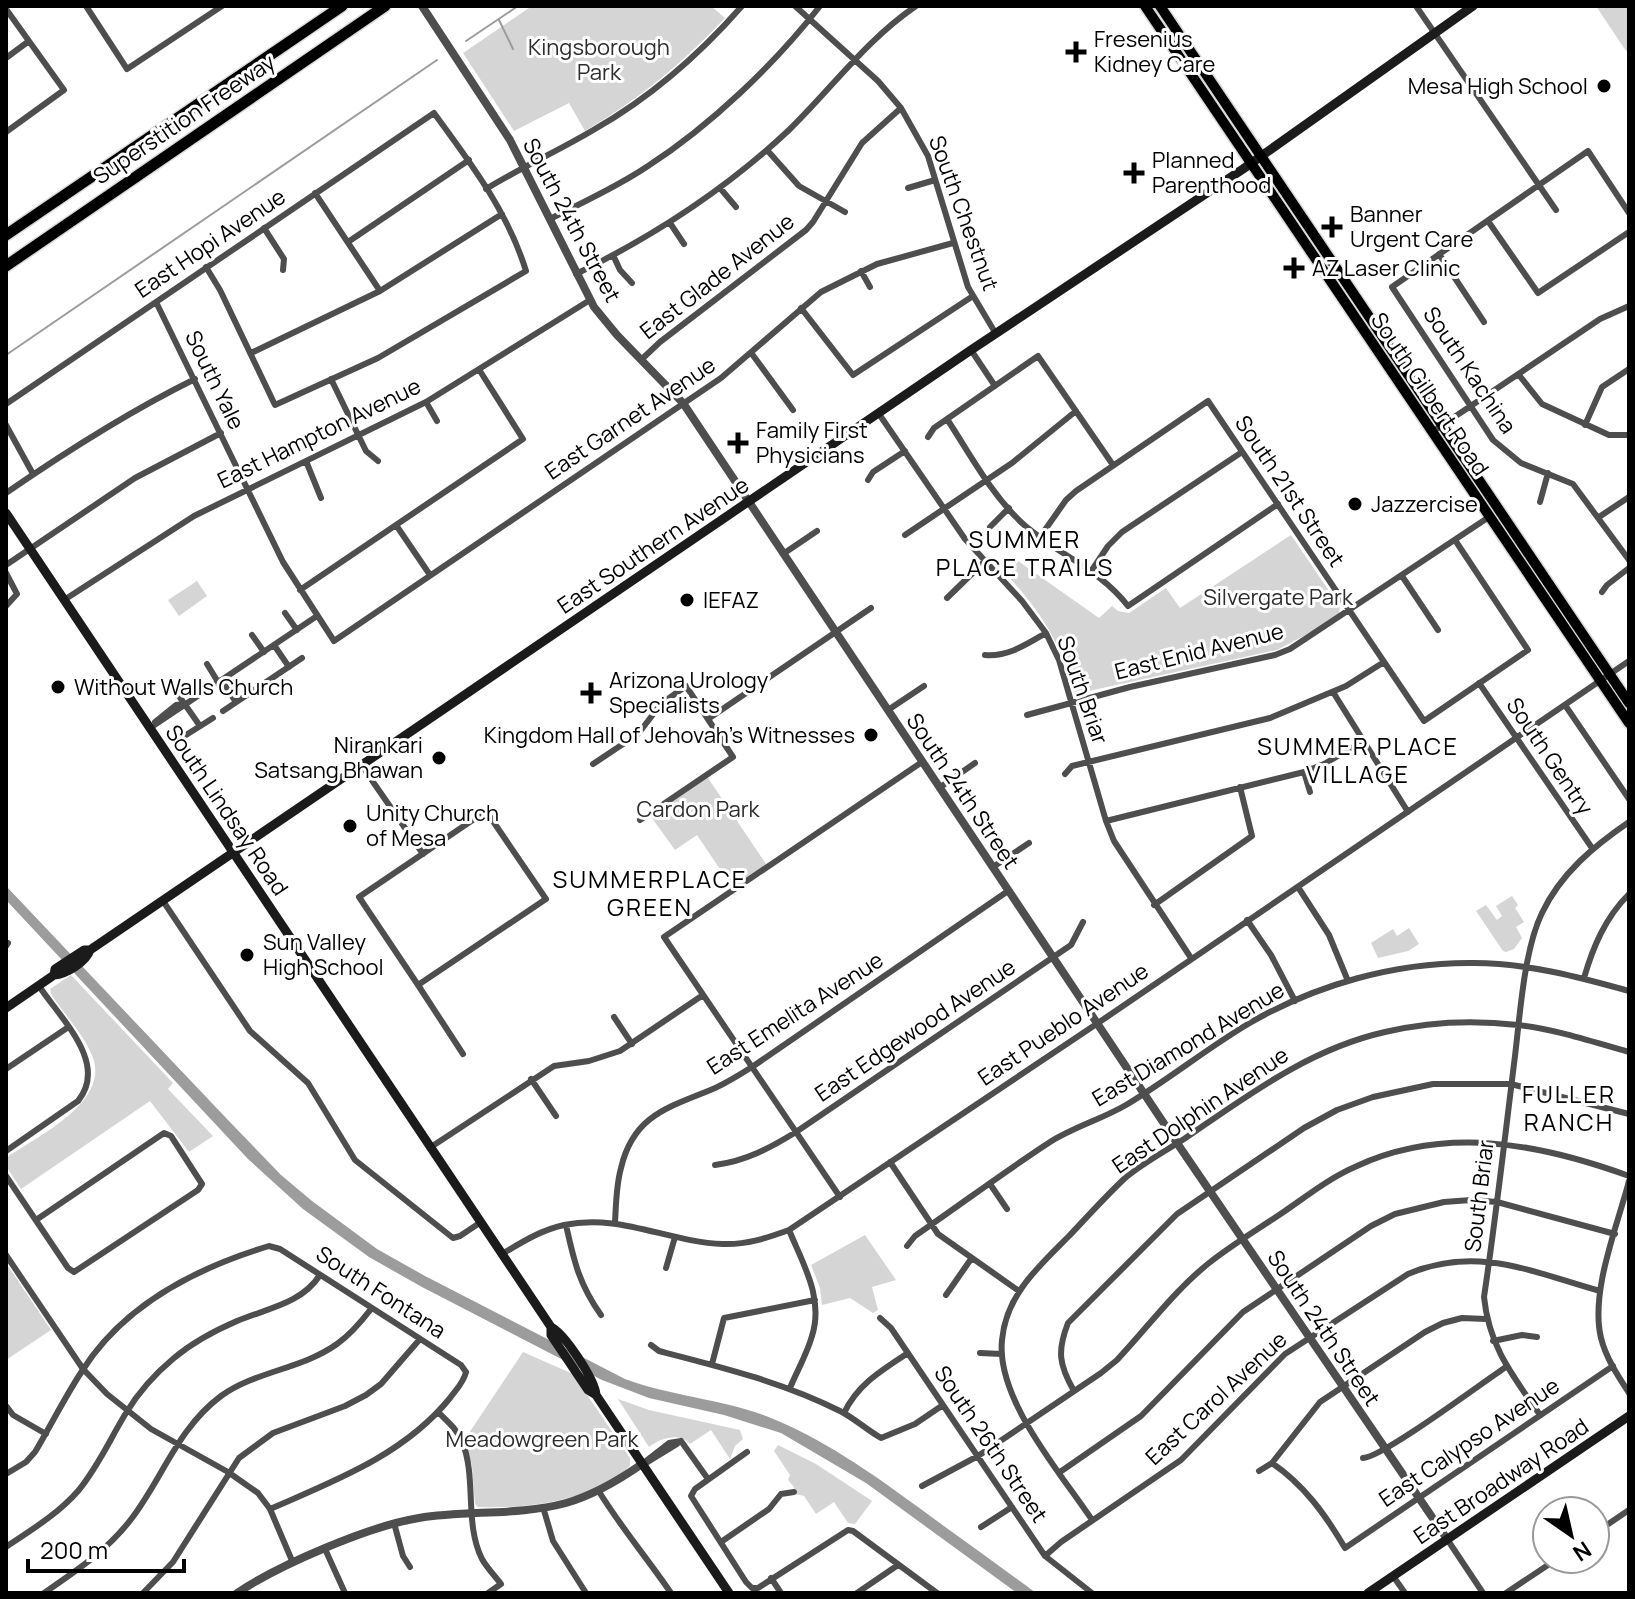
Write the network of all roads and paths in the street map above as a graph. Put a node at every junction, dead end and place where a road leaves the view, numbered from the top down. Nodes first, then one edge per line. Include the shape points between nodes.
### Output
1 (86, 6) edge
2 (222, 6) edge
3 (342, 6) edge
4 (385, 6) edge
5 (422, 6) edge
6 (742, 6) edge
7 (795, 6) edge
8 (820, 6) edge
9 (916, 6) edge
10 (1145, 6) edge
11 (1160, 6) edge
12 (1416, 6) edge
13 (1473, 6) edge
14 (6, 9) edge
15 (810, 18) junction
16 (1433, 34) junction
17 (29, 41) junction
18 (6, 58) edge
19 (854, 59) junction
20 (901, 108) junction
21 (6, 132) edge
22 (767, 150) junction
23 (1261, 156) junction
24 (469, 160) junction
25 (1251, 164) junction
26 (524, 166) junction
27 (935, 180) junction
28 (1538, 186) junction
29 (720, 188) junction
30 (908, 188) dead end
31 (486, 189) junction
32 (315, 193) junction
33 (826, 202) junction
34 (736, 207) dead end
35 (1556, 210) dead end
36 (845, 212) dead end
37 (1629, 213) edge
38 (502, 214) junction
39 (550, 219) junction
40 (1488, 221) junction
41 (670, 223) junction
42 (264, 228) junction
43 (1629, 232) edge
44 (6, 235) edge
45 (348, 242) junction
46 (953, 243) junction
47 (684, 244) dead end
48 (1439, 254) junction
49 (613, 255) junction
50 (6, 266) edge
51 (206, 267) junction
52 (283, 270) dead end
53 (861, 271) junction
54 (576, 274) junction
55 (1343, 278) junction
56 (632, 283) dead end
57 (870, 287) dead end
58 (1334, 288) junction
59 (380, 291) junction
60 (973, 296) junction
61 (590, 300) junction
62 (156, 302) junction
63 (1629, 306) edge
64 (801, 308) junction
65 (1484, 322) dead end
66 (996, 334) junction
67 (971, 350) junction
68 (251, 353) junction
69 (752, 354) junction
70 (642, 359) junction
71 (1629, 369) edge
72 (480, 371) junction
73 (1519, 375) junction
74 (195, 379) junction
75 (331, 379) junction
76 (995, 386) junction
77 (426, 402) junction
78 (683, 403) junction
79 (6, 404) edge
80 (1471, 406) junction
81 (793, 410) dead end
82 (1076, 411) junction
83 (879, 414) junction
84 (947, 419) junction
85 (437, 421) dead end
86 (6, 425) edge
87 (1585, 425) junction
88 (1437, 429) junction
89 (221, 433) junction
90 (358, 435) junction
91 (1629, 435) edge
92 (928, 437) dead end
93 (905, 451) junction
94 (1242, 452) junction
95 (306, 461) junction
96 (378, 461) dead end
97 (1113, 465) junction
98 (1548, 473) junction
99 (33, 474) junction
100 (868, 480) dead end
101 (988, 481) junction
102 (247, 489) junction
103 (6, 493) edge
104 (1629, 497) edge
105 (321, 498) dead end
106 (1540, 502) dead end
107 (748, 503) junction
108 (1278, 504) junction
109 (1009, 508) junction
110 (945, 510) junction
111 (6, 513) edge
112 (1489, 517) junction
113 (1599, 517) junction
114 (396, 525) junction
115 (990, 527) dead end
116 (817, 531) dead end
117 (905, 535) dead end
118 (1040, 537) junction
119 (1455, 540) junction
120 (30, 549) junction
121 (783, 554) junction
122 (1532, 560) junction
123 (1629, 560) edge
124 (985, 561) junction
125 (6, 565) edge
126 (1629, 568) edge
127 (1092, 570) junction
128 (6, 573) edge
129 (430, 575) junction
130 (1402, 576) junction
131 (300, 590) junction
132 (1602, 592) dead end
133 (947, 598) dead end
134 (64, 600) junction
135 (6, 606) edge
136 (871, 608) dead end
137 (1350, 611) junction
138 (285, 613) dead end
139 (317, 616) junction
140 (297, 630) junction
141 (1438, 630) dead end
142 (836, 633) junction
143 (1046, 633) junction
144 (252, 635) dead end
145 (334, 641) joint
146 (274, 645) junction
147 (264, 652) junction
148 (985, 655) dead end
149 (302, 658) dead end
150 (1629, 661) edge
151 (1384, 662) junction
152 (207, 664) dead end
153 (289, 667) junction
154 (1604, 678) junction
155 (220, 681) junction
156 (1479, 683) junction
157 (172, 686) dead end
158 (924, 686) dead end
159 (1333, 692) junction
160 (236, 702) junction
161 (1072, 702) junction
162 (1629, 703) edge
163 (185, 704) junction
164 (1565, 705) junction
165 (888, 710) junction
166 (223, 711) dead end
167 (1027, 715) dead end
168 (213, 718) dead end
169 (708, 719) junction
170 (1629, 723) edge
171 (200, 726) junction
172 (150, 728) junction
173 (186, 735) dead end
174 (1516, 738) junction
175 (1362, 742) junction
176 (922, 762) junction
177 (1088, 762) junction
178 (975, 763) dead end
179 (593, 764) dead end
180 (362, 766) junction
181 (1304, 772) junction
182 (1065, 774) dead end
183 (1240, 787) junction
184 (939, 788) junction
185 (1310, 792) dead end
186 (1629, 799) edge
187 (1408, 812) junction
188 (640, 820) dead end
189 (1106, 821) junction
190 (1629, 822) edge
191 (1029, 843) dead end
192 (1592, 848) junction
193 (234, 853) junction
194 (423, 854) junction
195 (993, 867) junction
196 (1298, 887) junction
197 (1008, 891) junction
198 (1629, 894) edge
199 (163, 901) junction
200 (1154, 905) junction
201 (1247, 920) junction
202 (1083, 922) dead end
203 (1054, 957) junction
204 (1191, 958) junction
205 (1528, 968) junction
206 (1584, 978) junction
207 (1348, 981) junction
208 (418, 985) junction
209 (39, 986) junction
210 (1629, 991) edge
211 (703, 995) junction
212 (1295, 1001) junction
213 (6, 1008) edge
214 (614, 1017) dead end
215 (1098, 1023) junction
216 (1519, 1025) junction
217 (67, 1028) junction
218 (632, 1044) junction
219 (1629, 1052) edge
220 (463, 1054) dead end
221 (752, 1067) junction
222 (6, 1069) edge
223 (531, 1079) junction
224 (1511, 1084) junction
225 (1145, 1093) junction
226 (1629, 1114) edge
227 (556, 1116) dead end
228 (796, 1132) junction
229 (1503, 1142) junction
230 (1177, 1143) junction
231 (431, 1147) junction
232 (6, 1151) edge
233 (890, 1162) junction
234 (715, 1165) dead end
235 (1629, 1178) edge
236 (8, 1183) edge
237 (990, 1184) junction
238 (1211, 1191) junction
239 (840, 1197) junction
240 (1497, 1202) junction
241 (1007, 1209) dead end
242 (36, 1220) junction
243 (481, 1222) junction
244 (615, 1223) junction
245 (932, 1224) junction
246 (566, 1225) junction
247 (789, 1230) junction
248 (1615, 1234) junction
249 (675, 1237) junction
250 (1243, 1240) junction
251 (907, 1246) dead end
252 (502, 1254) junction
253 (6, 1255) edge
254 (971, 1259) junction
255 (1490, 1261) junction
256 (666, 1268) dead end
257 (320, 1275) junction
258 (1276, 1289) junction
259 (1019, 1291) junction
260 (1600, 1291) junction
261 (946, 1295) dead end
262 (815, 1300) junction
263 (371, 1309) junction
264 (601, 1315) dead end
265 (880, 1318) dead end
266 (1486, 1319) junction
267 (551, 1327) junction
268 (1309, 1337) junction
269 (1537, 1337) dead end
270 (420, 1339) junction
271 (1493, 1341) junction
272 (651, 1345) dead end
273 (908, 1353) junction
274 (980, 1353) dead end
275 (1002, 1354) junction
276 (712, 1364) junction
277 (1613, 1366) junction
278 (1506, 1367) junction
279 (83, 1369) junction
280 (1341, 1386) junction
281 (790, 1388) junction
282 (1074, 1391) junction
283 (1629, 1393) edge
284 (596, 1395) junction
285 (943, 1405) junction
286 (7, 1407) edge
287 (127, 1411) junction
288 (438, 1412) junction
289 (844, 1413) junction
290 (1540, 1415) junction
291 (1629, 1416) edge
292 (1026, 1423) junction
293 (46, 1434) junction
294 (176, 1444) junction
295 (1385, 1449) junction
296 (747, 1452) dead end
297 (978, 1456) junction
298 (1363, 1458) dead end
299 (1272, 1463) junction
300 (642, 1464) junction
301 (1259, 1471) dead end
302 (228, 1472) junction
303 (1060, 1472) junction
304 (6, 1474) edge
305 (708, 1479) junction
306 (922, 1486) dead end
307 (598, 1490) junction
308 (794, 1492) dead end
309 (1418, 1499) junction
310 (543, 1507) junction
311 (1012, 1507) junction
312 (270, 1509) junction
313 (1629, 1510) edge
314 (472, 1513) junction
315 (1092, 1520) junction
316 (1611, 1522) edge
317 (394, 1523) junction
318 (981, 1527) dead end
319 (1447, 1539) junction
320 (721, 1542) junction
321 (6, 1547) edge
322 (325, 1549) junction
323 (1045, 1556) junction
324 (294, 1564) junction
325 (898, 1565) junction
326 (410, 1567) dead end
327 (1533, 1575) edge
328 (1393, 1576) junction
329 (771, 1578) junction
330 (44, 1593) edge
331 (143, 1593) edge
332 (237, 1593) edge
333 (345, 1593) edge
334 (488, 1593) edge
335 (586, 1593) edge
336 (671, 1593) edge
337 (729, 1593) edge
338 (781, 1593) edge
339 (857, 1593) edge
340 (937, 1593) edge
341 (1092, 1593) edge
342 (1368, 1593) edge
343 (1405, 1593) edge
344 (1483, 1593) edge
345 (1506, 1593) edge

1 - 2 street via 127,69
3 - 44 highway, Superstition Freeway
4 - 50 highway, Superstition Freeway
5 - 26 street, South 24th Street
6 - 26 street via 677,71 635,104
7 - 15 street, South Chestnut
8 - 15 street
9 - 19 street
10 - 25 main road, South Gilbert Road
11 - 23 main road, South Gilbert Road
12 - 16 street
13 - 16 main road, East Southern Avenue
14 - 17 street
15 - 19 street, South Chestnut
15 - 39 street via 730,103 684,141 623,182
16 - 23 main road, East Southern Avenue
16 - 28 street
17 - 18 street
17 - 21 street via 64,90
19 - 20 street, South Chestnut
19 - 22 street
20 - 27 street, South Chestnut
20 - 33 street, East Glade Avenue via 862,143
22 - 29 street
22 - 33 street via 799,186
23 - 25 main road, East Southern Avenue
23 - 55 main road, South Gilbert Road
24 - 31 street
24 - 32 street, East Hopi Avenue via 434,113
24 - 45 street
25 - 58 main road, South Gilbert Road
25 - 66 main road, East Southern Avenue
26 - 31 street
26 - 39 street, South 24th Street
27 - 30 street
27 - 46 street, South Chestnut
28 - 35 street
28 - 37 street via 1588,151
28 - 40 street
29 - 34 street
29 - 41 street
31 - 38 street
32 - 42 street, East Hopi Avenue
32 - 45 street
33 - 36 street
33 - 70 street, East Glade Avenue via 806,230
38 - 59 street
38 - 75 street via 526,271 378,358
39 - 54 street, South 24th Street
40 - 43 street via 1538,293
40 - 48 street
41 - 47 street
41 - 49 street
42 - 51 street, East Hopi Avenue
42 - 52 street via 284,259
45 - 59 street
46 - 53 street, East Garnet Avenue
46 - 60 street, South Chestnut
48 - 65 street
48 - 80 street, South Kachina via 1392,287
49 - 54 street
49 - 56 street
51 - 62 street, East Hopi Avenue
51 - 68 street
53 - 57 street
53 - 64 street, East Garnet Avenue
54 - 61 street, South 24th Street
55 - 58 main road
55 - 88 main road, South Gilbert Road
58 - 88 main road, South Gilbert Road
59 - 68 street
60 - 64 street via 853,375
60 - 66 street, South Chestnut
61 - 70 street, South 24th Street
61 - 72 street, East Hampton Avenue
62 - 74 street, South Yale
62 - 79 street, East Hopi Avenue
63 - 73 street via 1600,319
64 - 69 street, East Garnet Avenue
66 - 67 main road, East Southern Avenue
67 - 76 street
67 - 83 main road, East Southern Avenue
68 - 75 street via 275,405
69 - 78 street, East Garnet Avenue
69 - 81 street
70 - 78 street, South 24th Street
71 - 87 street via 1602,387
72 - 77 street, East Hampton Avenue
72 - 114 street via 523,439
73 - 80 street
73 - 87 street via 1542,404
74 - 89 street, South Yale
74 - 99 street via 144,404
75 - 90 street
76 - 82 street via 1038,356
76 - 84 street
77 - 85 street
77 - 90 street, East Hampton Avenue
78 - 107 street, South 24th Street
78 - 129 street, East Garnet Avenue
80 - 88 street
80 - 98 street, South Kachina via 1502,449
82 - 97 street
82 - 101 street
83 - 93 street, South Briar
83 - 107 main road, East Southern Avenue
84 - 92 street
84 - 101 street
86 - 99 street
87 - 91 street via 1609,435
88 - 112 main road, South Gilbert Road
88 - 122 main road, South Gilbert Road
89 - 102 street, South Yale
89 - 120 street via 148,471
90 - 95 street, East Hampton Avenue
90 - 96 street
93 - 100 street
93 - 110 street, South Briar
94 - 97 street, South 21st Street via 1208,401
94 - 108 street, South 21st Street
94 - 127 street via 1122,532
95 - 102 street, East Hampton Avenue
95 - 105 street
97 - 118 street via 1066,500
98 - 106 street
98 - 113 street, South Kachina via 1573,484
99 - 103 street
101 - 109 street
101 - 110 street
102 - 131 street, South Yale
102 - 134 street, East Hampton Avenue via 164,533
104 - 113 street
107 - 121 street, South 24th Street
107 - 180 main road, East Southern Avenue
108 - 127 street via 1128,606
108 - 137 street, South 21st Street
109 - 115 street
109 - 118 street
110 - 117 street
110 - 124 street, South Briar
111 - 120 main road, South Lindsay Road
112 - 119 street, East Enid Avenue
112 - 122 main road via 1497,518
112 - 154 main road, South Gilbert Road
113 - 123 street, South Kachina
114 - 129 street
114 - 131 street
116 - 121 street
118 - 127 street
119 - 130 street, East Enid Avenue
119 - 156 street via 1528,650
120 - 125 street
120 - 134 main road, South Lindsay Road
121 - 142 street, South 24th Street
122 - 154 main road, South Gilbert Road
124 - 133 street
124 - 143 street, South Briar
126 - 132 street
128 - 135 street via 17,594
129 - 145 street, East Garnet Avenue
130 - 137 street, East Enid Avenue
130 - 141 street
131 - 139 street, South Yale
134 - 172 main road, South Lindsay Road
136 - 142 street
137 - 151 street, South 21st Street
137 - 161 street, East Enid Avenue via 1275,655
138 - 140 street
139 - 140 street
139 - 145 street, South Yale
140 - 146 street
142 - 165 street, South 24th Street
142 - 169 street
143 - 148 street via 1013,651
143 - 161 street, South Briar
144 - 147 street
146 - 147 street
146 - 153 street
147 - 155 street
149 - 153 street
150 - 154 street, East Pueblo Avenue
151 - 156 street, South 21st Street via 1424,721
151 - 159 street
152 - 155 street
153 - 160 street
154 - 162 main road, South Gilbert Road
154 - 164 street, East Pueblo Avenue
154 - 170 main road, South Gilbert Road
155 - 160 street
155 - 163 street
156 - 174 street, South Gentry
157 - 163 street
158 - 165 street
159 - 175 street
159 - 177 street via 1270,718
160 - 166 street
161 - 167 street, East Enid Avenue
161 - 177 street, South Briar
163 - 171 street
163 - 172 street
164 - 174 street, East Pueblo Avenue
164 - 186 street
165 - 176 street, South 24th Street
168 - 171 street
169 - 179 street via 686,686 661,704 638,734
169 - 188 street via 733,757
171 - 173 street
172 - 193 main road, South Lindsay Road
174 - 187 street, East Pueblo Avenue
174 - 192 street, South Gentry
175 - 181 street
175 - 187 street
176 - 184 street, South 24th Street
176 - 211 street via 664,937
177 - 182 street
177 - 189 street, South Briar
178 - 184 street
180 - 193 main road, East Southern Avenue
180 - 194 street
181 - 183 street
181 - 185 street
183 - 189 street
183 - 200 street via 1252,836
184 - 195 street, South 24th Street
187 - 196 street, East Pueblo Avenue
189 - 200 street, South Briar
190 - 192 street, South Briar
191 - 195 street
192 - 205 street, South Briar via 1541,913
193 - 199 main road, East Southern Avenue
193 - 231 main road, South Lindsay Road
194 - 208 street via 359,897
194 - 208 street via 486,811 546,899
195 - 197 street, South 24th Street
196 - 201 street, East Pueblo Avenue
196 - 207 street via 1329,935
197 - 203 street, South 24th Street
197 - 221 street, East Emelita Avenue
198 - 206 street via 1610,915
199 - 209 main road, East Southern Avenue
199 - 243 street via 250,1031 308,1083 361,1166 453,1238
200 - 204 street, South Briar
201 - 204 street, East Pueblo Avenue
201 - 212 street
202 - 203 street, East Edgewood Avenue via 1071,945
203 - 215 street, South 24th Street
203 - 228 street, East Edgewood Avenue
204 - 215 street, East Pueblo Avenue
205 - 206 street, East Diamond Avenue
205 - 207 street, East Diamond Avenue via 1442,965
205 - 216 street, South Briar
206 - 210 street, East Diamond Avenue
207 - 212 street, East Diamond Avenue
208 - 220 street
209 - 213 main road, East Southern Avenue
209 - 217 street
211 - 218 street
211 - 221 street
212 - 225 street, East Diamond Avenue via 1246,1025
214 - 218 street
215 - 225 street, South 24th Street
215 - 233 street, East Pueblo Avenue
216 - 219 street, East Dolphin Avenue
216 - 224 street, South Briar
216 - 230 street, East Dolphin Avenue via 1439,1024 1385,1032 1327,1051 1286,1071
217 - 222 street
217 - 232 street via 87,1057 88,1083 78,1101
218 - 223 street via 606,1057 554,1066
221 - 228 street
221 - 244 street, East Emelita Avenue via 663,1109 646,1123 621,1166
223 - 227 street
223 - 231 street
224 - 226 street
224 - 229 street, South Briar
224 - 238 street via 1433,1084 1373,1097 1304,1128
225 - 230 street, South 24th Street
225 - 237 street, East Diamond Avenue via 1053,1140
228 - 234 street, East Edgewood Avenue via 768,1149
228 - 239 street
229 - 235 street
229 - 240 street, South Briar
229 - 250 street via 1433,1143 1383,1156 1331,1179
230 - 238 street, South 24th Street
230 - 259 street, East Dolphin Avenue via 1126,1178
231 - 243 main road, South Lindsay Road
233 - 239 street, East Pueblo Avenue
233 - 245 street
235 - 248 street
236 - 242 street
237 - 241 street
237 - 245 street, East Diamond Avenue
238 - 250 street, South 24th Street
238 - 282 street via 1177,1214 1068,1323 1061,1366
239 - 247 street, East Pueblo Avenue
240 - 248 street
240 - 255 street, South Briar
240 - 258 street via 1444,1202 1395,1214
242 - 242 street via 162,1134 167,1133 202,1184 77,1271 71,1272
243 - 252 main road, South Lindsay Road
244 - 246 street, East Pueblo Avenue
244 - 249 street, East Pueblo Avenue
245 - 251 street, East Diamond Avenue
245 - 254 street
246 - 252 street, East Pueblo Avenue
246 - 264 street via 575,1269
247 - 249 street, East Pueblo Avenue via 737,1244
247 - 262 street
248 - 260 street
249 - 256 street
250 - 258 street, South 24th Street
250 - 282 street via 1209,1263 1117,1360
252 - 267 main road, South Lindsay Road
253 - 279 street
254 - 259 street
254 - 261 street
255 - 260 street, East Carol Avenue
255 - 266 street, South Briar
255 - 268 street, East Carol Avenue via 1465,1259 1417,1269
257 - 263 street, South Fontana
257 - 279 street, South Fontana via 273,1246 186,1277 151,1299
257 - 287 street via 294,1300 236,1321 175,1357
258 - 268 street, South 24th Street
258 - 303 street via 1243,1312 1141,1416
259 - 275 street, East Dolphin Avenue via 1005,1324
260 - 277 street via 1601,1336
262 - 276 street via 724,1318
262 - 281 street via 812,1337
263 - 270 street, South Fontana
263 - 294 street via 353,1332 328,1350 223,1394
265 - 273 street, South 26th Street
266 - 271 street, South Briar
266 - 280 street via 1443,1323
267 - 284 main road, South Lindsay Road
267 - 284 main road, South Lindsay Road via 590,1378
268 - 280 street, South 24th Street
268 - 315 street, East Carol Avenue via 1272,1366 1181,1460
269 - 271 street
270 - 288 street, South Fontana via 468,1371
270 - 302 street via 366,1395 273,1433 254,1444
271 - 278 street, South Briar
272 - 276 street
273 - 285 street, South 26th Street
273 - 289 street via 867,1380
274 - 275 street
275 - 292 street via 1010,1394
276 - 281 street
277 - 283 street
277 - 290 street, East Calypso Avenue
278 - 290 street, South Briar
278 - 295 street
279 - 287 street
279 - 293 street
280 - 295 street, South 24th Street
280 - 299 street via 1320,1402
281 - 289 street
282 - 292 street
284 - 300 main road, South Lindsay Road
285 - 289 street via 881,1438
285 - 297 street, South 26th Street
286 - 293 street
287 - 294 street
287 - 321 street via 79,1490
288 - 312 street via 399,1446 359,1470
288 - 314 street via 462,1442
290 - 309 street, East Calypso Avenue
291 - 319 main road, East Broadway Road
292 - 297 street
292 - 303 street
293 - 304 street via 26,1462
294 - 302 street
294 - 330 street via 124,1529 97,1556
295 - 298 street
295 - 309 street, South 24th Street
296 - 305 street
297 - 306 street
297 - 311 street, South 26th Street
299 - 301 street
299 - 309 street, East Calypso Avenue via 1308,1493 1345,1548
300 - 305 street via 664,1446 681,1441
300 - 307 street
300 - 337 main road, South Lindsay Road
302 - 312 street via 258,1493
302 - 331 street via 173,1562
303 - 315 street
305 - 320 street via 691,1494
307 - 310 street
307 - 336 street
308 - 320 street via 781,1494 769,1509
309 - 319 street, South 24th Street
310 - 314 street
310 - 335 street via 553,1541
311 - 318 street
311 - 323 street, South 26th Street
312 - 324 street
313 - 316 street
314 - 317 street
314 - 334 street via 481,1557 501,1584
315 - 323 street, East Carol Avenue
317 - 322 street
317 - 326 street
319 - 328 main road, East Broadway Road
319 - 344 street, South 24th Street
320 - 329 street via 752,1588
322 - 324 street
322 - 333 street
323 - 341 street, South 26th Street
324 - 332 street
325 - 329 street via 848,1530
325 - 339 street
325 - 340 street
327 - 345 street
328 - 342 main road, East Broadway Road
328 - 343 street
329 - 338 street

